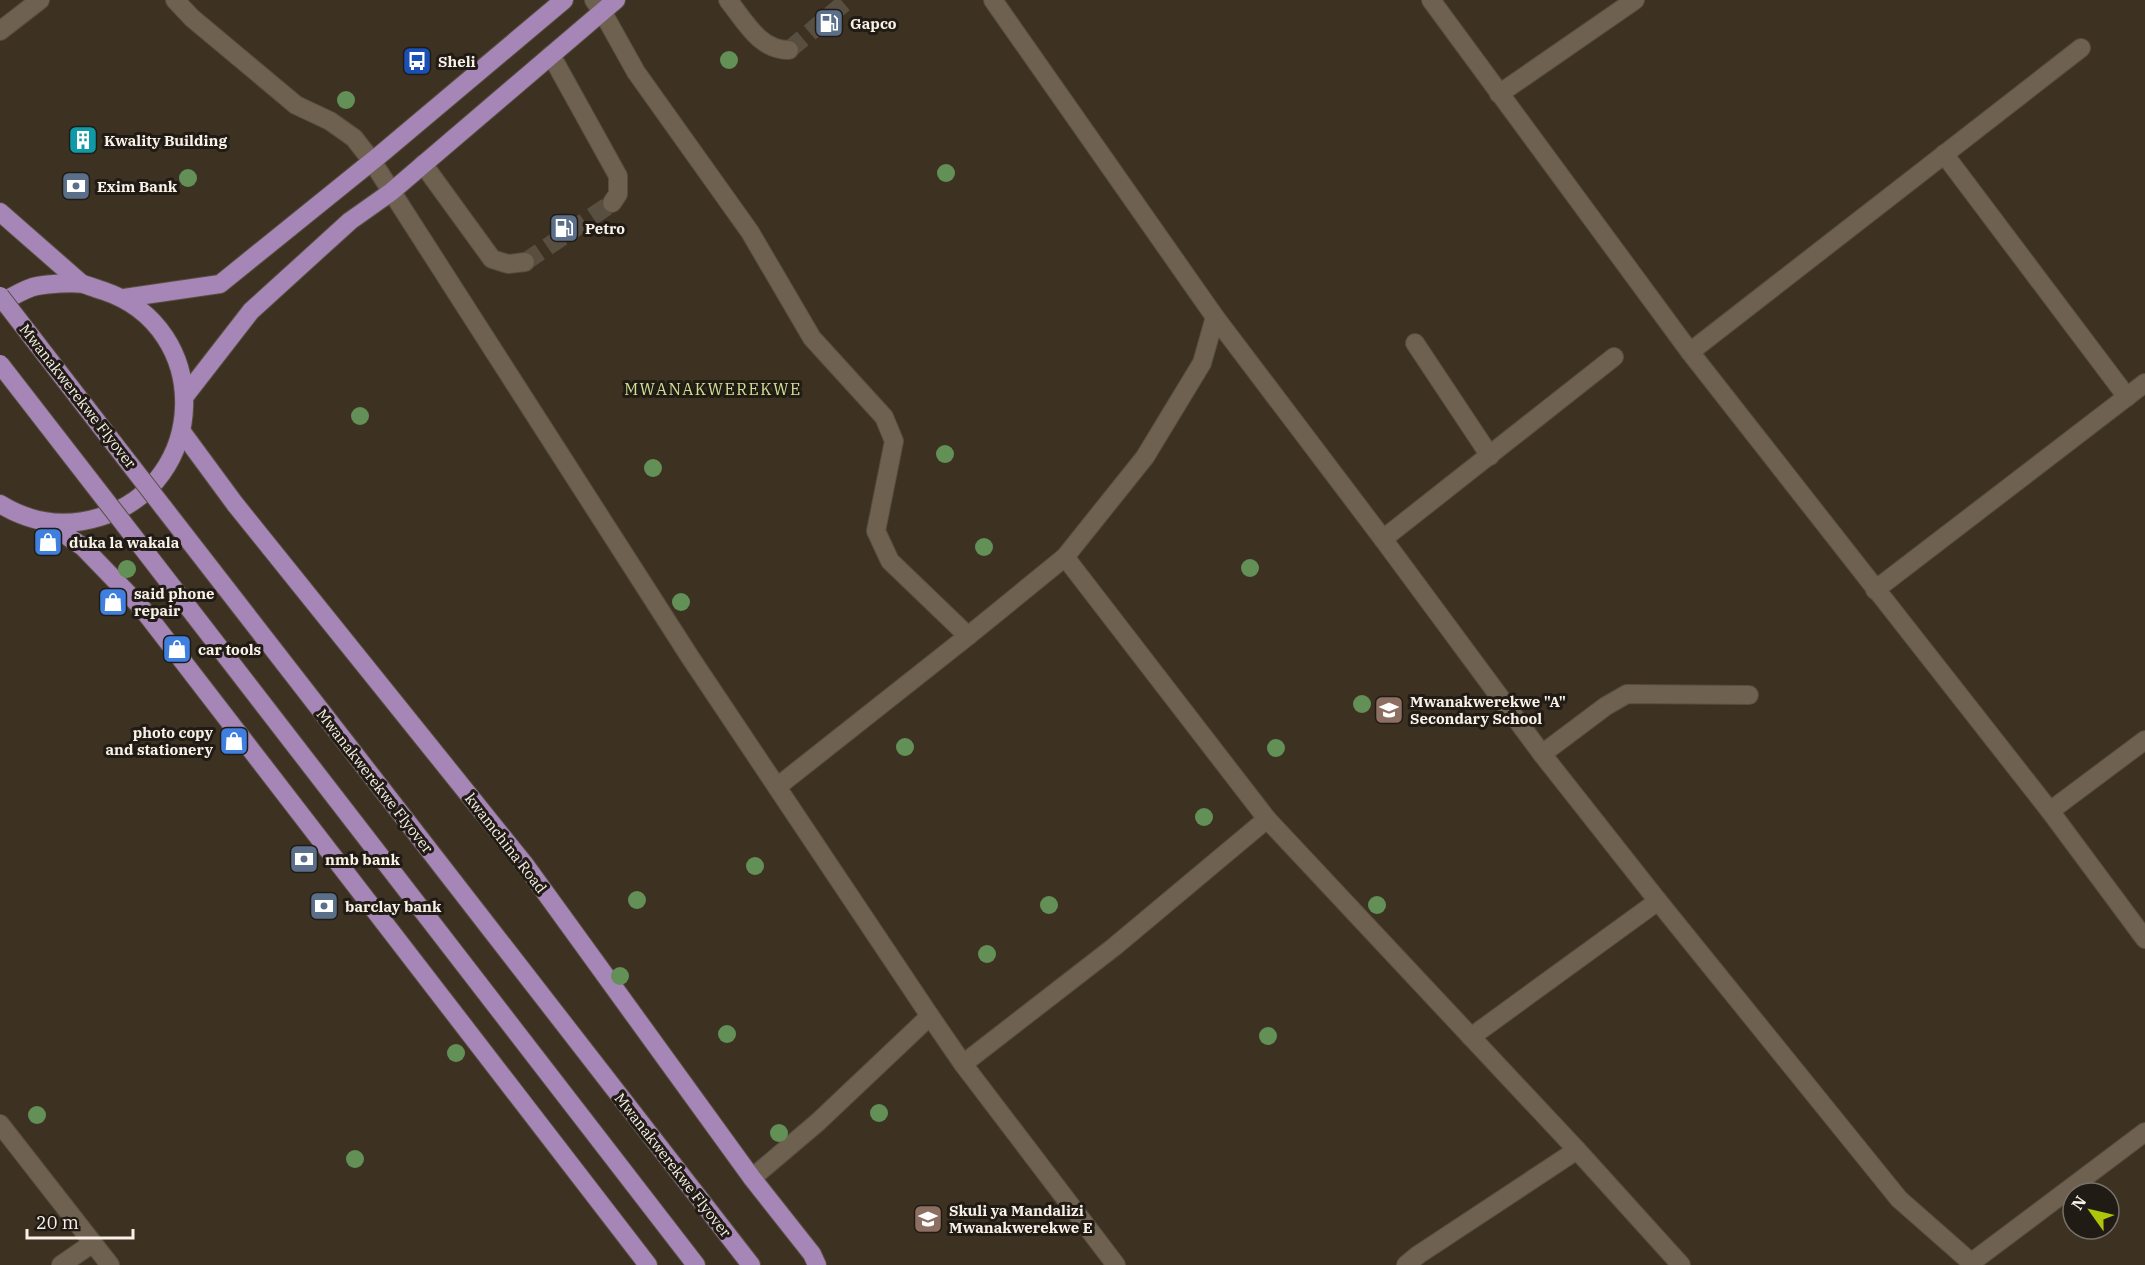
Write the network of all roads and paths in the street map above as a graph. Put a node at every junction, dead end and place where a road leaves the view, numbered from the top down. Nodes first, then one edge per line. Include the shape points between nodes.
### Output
1 (40, 0) edge
2 (175, 0) edge
3 (564, 0) edge
4 (728, 0) edge
5 (993, 0) edge
6 (1431, 0) edge
7 (1635, 0) edge
8 (604, 4) edge
9 (0, 31) edge
10 (2081, 48) dead end
11 (789, 50) dead end
12 (551, 55) junction
13 (1499, 94) junction
14 (1944, 154) junction
15 (372, 160) junction
16 (423, 164) junction
17 (391, 192) junction
18 (612, 204) tunnel mouth
19 (0, 212) edge
20 (525, 261) tunnel mouth
21 (81, 284) junction
22 (0, 296) edge
23 (124, 298) junction
24 (0, 303) edge
25 (1215, 317) junction
26 (1415, 343) dead end
27 (1690, 352) junction
28 (1614, 357) dead end
29 (0, 364) edge
30 (2145, 383) edge
31 (185, 396) junction
32 (2127, 397) junction
33 (182, 432) junction
34 (1490, 456) junction
35 (0, 504) edge
36 (48, 523) junction
37 (1383, 539) junction
38 (1065, 557) junction
39 (1875, 590) junction
40 (968, 636) junction
41 (1749, 695) dead end
42 (2145, 740) edge
43 (1542, 754) junction
44 (777, 788) junction
45 (2050, 811) junction
46 (1267, 819) junction
47 (1658, 902) junction
48 (2145, 939) edge
49 (930, 1016) junction
50 (1472, 1037) junction
51 (963, 1064) junction
52 (0, 1124) edge
53 (2145, 1132) edge
54 (1577, 1150) junction
55 (752, 1178) junction
56 (93, 1243) junction
57 (1973, 1264) edge
58 (61, 1265) edge
59 (110, 1265) edge
60 (648, 1265) edge
61 (696, 1265) edge
62 (751, 1265) edge
63 (817, 1265) edge
64 (1116, 1265) edge
65 (1406, 1265) edge
66 (1681, 1265) edge

1 - 9 street
2 - 15 street via 296,105 354,138
3 - 15 main road
4 - 11 street via 759,40 776,50
5 - 25 street
6 - 13 street
7 - 13 street
8 - 12 main road
8 - 40 street via 636,72 750,232 812,338 884,417 894,441 876,531 890,561
10 - 14 street
12 - 16 main road
12 - 18 street via 618,176 618,194
13 - 27 street
14 - 27 street
14 - 32 street
15 - 17 street
15 - 23 main road via 220,284
16 - 17 main road
16 - 20 street via 492,259 508,264
17 - 31 main road via 350,221 251,311
17 - 44 street
19 - 21 main road
21 - 23 main road
21 - 24 main road via 36,286
22 - 62 main road, Mwanakwerekwe Flyover, bridge
23 - 31 main road via 148,316 167,339 180,367
25 - 37 street
25 - 38 street via 1202,363 1145,457
26 - 34 street
27 - 39 street
28 - 34 street
29 - 61 main road, bridge
30 - 32 street
31 - 33 main road
32 - 39 street
33 - 36 main road via 168,464 146,492 117,512 83,522
33 - 55 main road, kwamchina Road via 235,504 526,866
34 - 37 street
35 - 36 main road via 17,514
36 - 60 main road via 83,547 141,607
37 - 43 street
38 - 40 street
38 - 46 street
39 - 45 street
40 - 44 street
41 - 43 street via 1627,694
42 - 45 street
43 - 47 street
44 - 49 street
45 - 48 street
46 - 50 street
46 - 51 street via 1114,947
47 - 50 street
47 - 57 street via 1899,1198
49 - 51 street
49 - 55 street via 818,1122
50 - 54 street
51 - 64 street
52 - 56 street
53 - 57 street
54 - 65 street
54 - 66 street
55 - 63 main road, kwamchina Road
56 - 58 street
56 - 59 street

